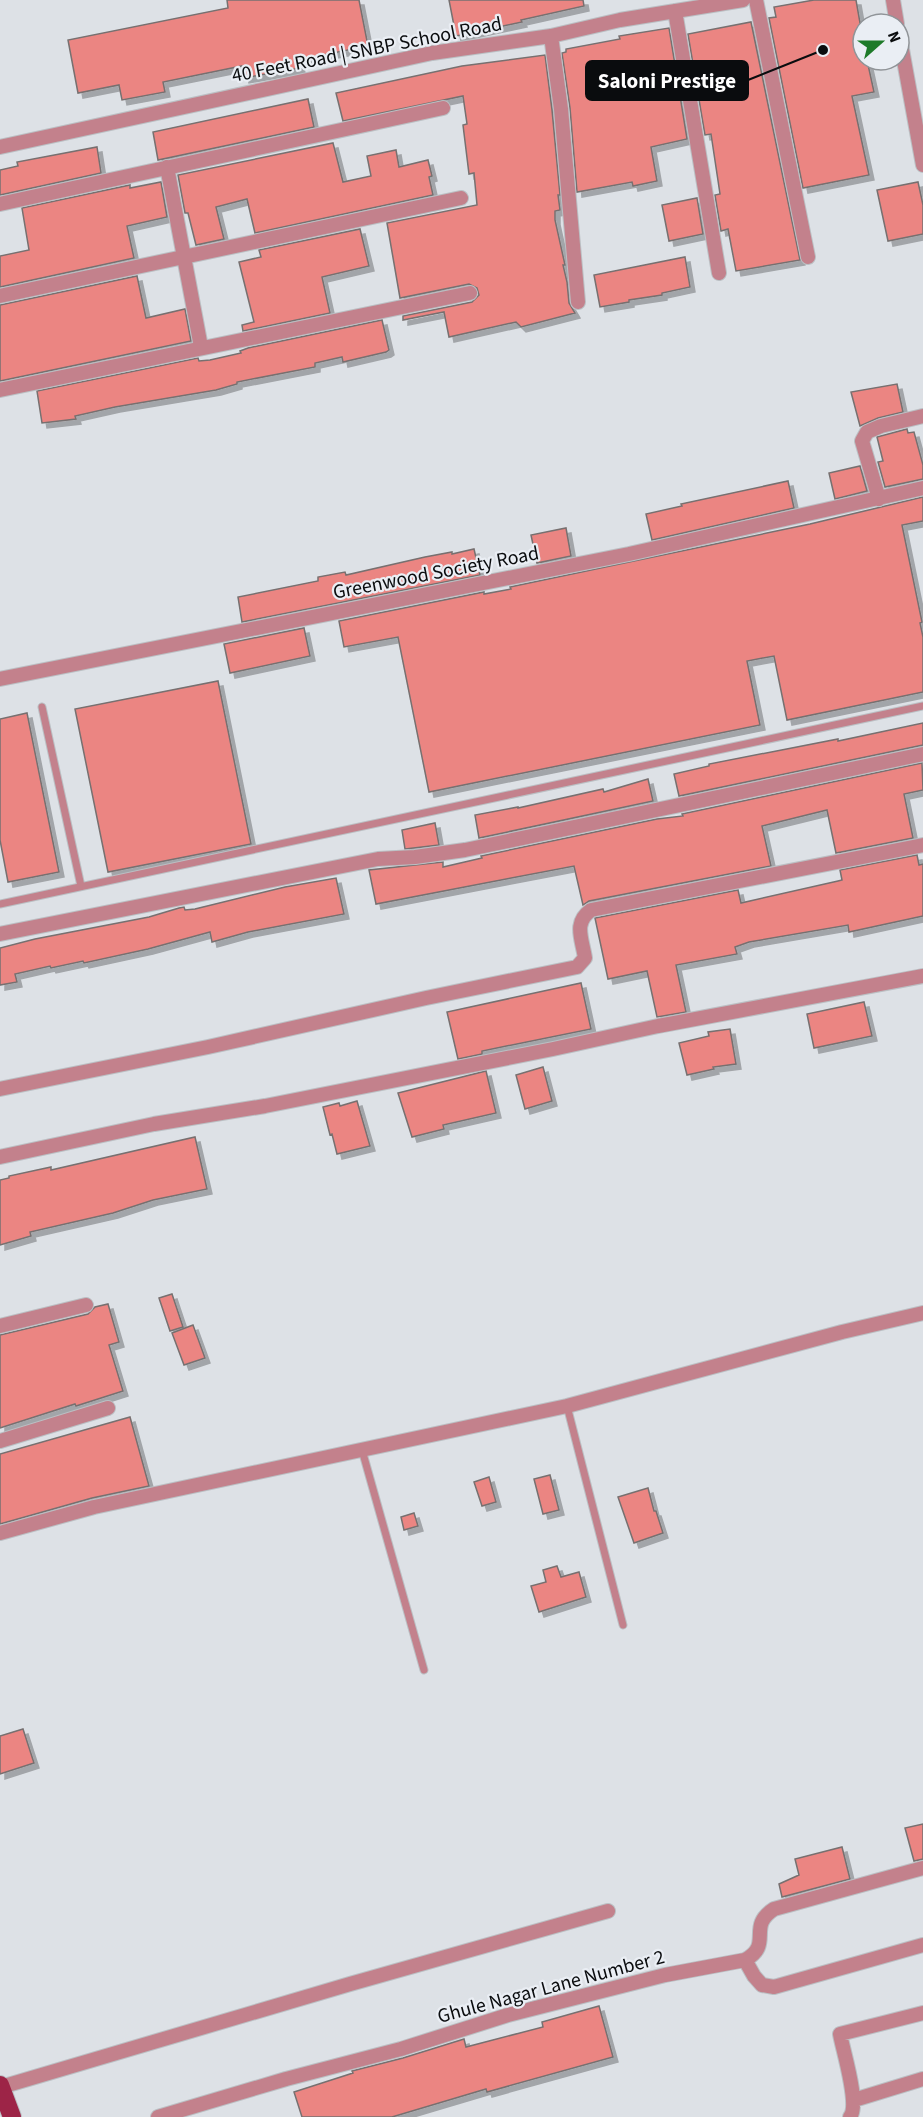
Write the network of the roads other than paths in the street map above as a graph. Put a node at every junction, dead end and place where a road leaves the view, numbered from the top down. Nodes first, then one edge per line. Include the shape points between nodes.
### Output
1 (742, 0) edge
2 (756, 0) edge
3 (675, 11) junction
4 (551, 36) junction
5 (906, 72) edge
6 (443, 108) dead end
7 (0, 147) edge
8 (923, 165) edge
9 (167, 166) junction
10 (461, 198) dead end
11 (0, 204) edge
12 (183, 257) junction
13 (808, 257) dead end
14 (719, 273) dead end
15 (470, 293) dead end
16 (0, 296) edge
17 (578, 303) dead end
18 (201, 347) junction
19 (0, 390) edge
20 (923, 416) edge
21 (923, 488) edge
22 (879, 499) junction
23 (0, 680) edge
24 (923, 706) edge
25 (42, 707) dead end
26 (923, 754) edge
27 (923, 845) edge
28 (81, 886) junction
29 (0, 902) edge
30 (0, 934) edge
31 (923, 976) edge
32 (0, 1089) edge
33 (0, 1157) edge
34 (86, 1305) dead end
35 (923, 1312) edge
36 (0, 1326) edge
37 (567, 1406) junction
38 (108, 1408) dead end
39 (0, 1441) edge
40 (362, 1449) junction
41 (0, 1533) edge
42 (623, 1625) dead end
43 (424, 1670) dead end
44 (923, 1868) edge
45 (608, 1911) dead end
46 (923, 1945) edge
47 (745, 1960) junction
48 (923, 2013) edge
49 (923, 2079) edge
50 (0, 2086) edge
51 (854, 2100) junction
52 (12, 2117) edge
53 (158, 2117) edge
54 (850, 2117) edge

1 - 3 street, 40 Feet Road | SNBP School Road
2 - 13 street
3 - 4 street, 40 Feet Road | SNBP School Road
3 - 14 street
4 - 7 street, 40 Feet Road | SNBP School Road via 432,53
4 - 17 street
5 - 8 street
6 - 9 street
9 - 11 street
9 - 12 street
10 - 12 street
12 - 16 street
12 - 18 street
15 - 18 street
18 - 19 street
20 - 22 street via 881,426 867,432 862,441
21 - 22 street, Greenwood Society Road
22 - 23 street, Greenwood Society Road via 629,554
24 - 28 lane
25 - 28 lane
26 - 30 street via 465,850 378,859
27 - 32 street via 591,910 580,925 585,958 577,967
28 - 29 lane
31 - 33 street
34 - 36 street
35 - 37 street
37 - 40 street
37 - 42 lane
38 - 39 street
40 - 41 street via 94,1507
40 - 43 lane
44 - 47 street via 774,1909 764,1915 759,1926 761,1943 755,1954
45 - 50 street
46 - 47 street via 774,1987 762,1985
47 - 53 street, Ghule Nagar Lane Number 2 via 665,1975 508,2015
48 - 51 street via 840,2034
49 - 51 street
50 - 52 main road
51 - 54 street

